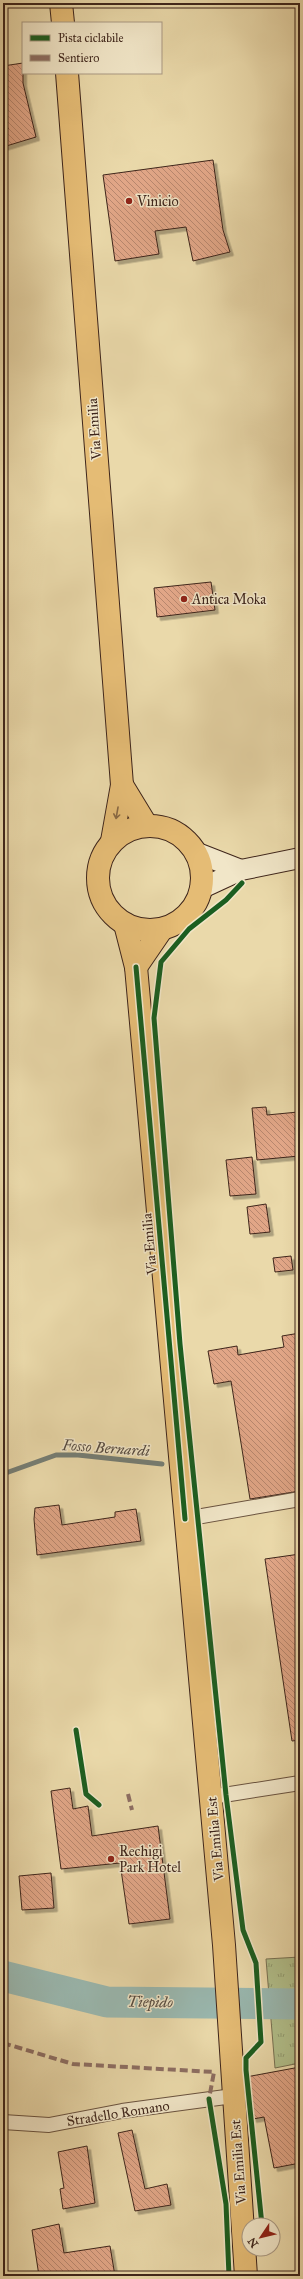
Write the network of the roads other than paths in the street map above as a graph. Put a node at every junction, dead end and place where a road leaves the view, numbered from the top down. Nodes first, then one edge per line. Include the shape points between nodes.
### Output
1 (61, 3) edge
2 (63, 22) edge
3 (67, 74) edge
4 (122, 785) junction
5 (147, 826) junction
6 (112, 841) junction
7 (195, 852) junction
8 (300, 858) edge
9 (241, 870) junction
10 (200, 889) junction
11 (125, 924) junction
12 (162, 928) junction
13 (136, 967) junction
14 (300, 1499) edge
15 (185, 1519) junction
16 (300, 1783) edge
17 (211, 1797) junction
18 (233, 2096) junction
19 (3, 2122) edge
20 (246, 2276) edge

1 - 2 main road
3 - 4 main road, Via Emilia
4 - 5 main road, Via Emilia
4 -> 6 main road, Via Emilia
5 - 6 main road, Via Emilia via 122,833
5 - 7 main road, Via Emilia via 161,827 174,832 186,840
6 - 11 main road, Via Emilia via 103,854 98,870 98,886 103,901 112,914
7 - 9 street
7 - 10 main road, Via Emilia via 200,864
8 - 9 street
9 - 10 street
10 - 12 main road, Via Emilia via 195,903 187,914 176,923
11 - 12 main road, Via Emilia via 149,930
11 - 13 main road, Via Emilia
12 - 13 main road
13 - 15 main road, Via Emilia
14 - 15 street
15 - 17 main road, Via Emilia Est
16 - 17 street
17 - 18 main road, Via Emilia Est via 232,2039
18 - 19 street, Stradello Romano via 122,2111 49,2125
18 - 20 main road, Via Emilia Est

